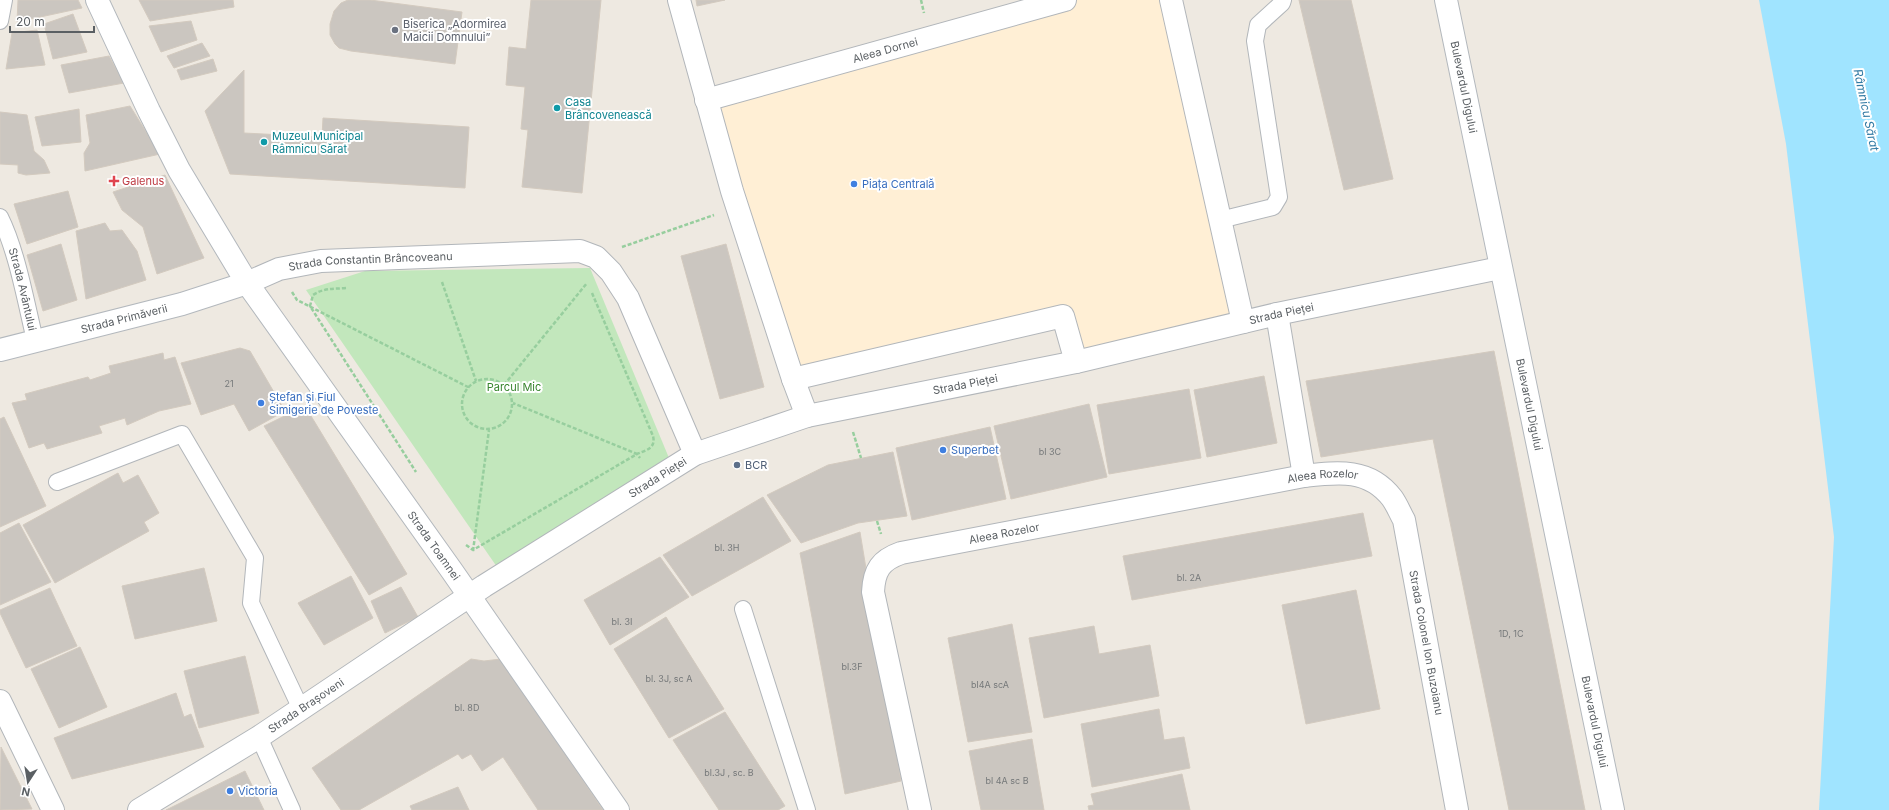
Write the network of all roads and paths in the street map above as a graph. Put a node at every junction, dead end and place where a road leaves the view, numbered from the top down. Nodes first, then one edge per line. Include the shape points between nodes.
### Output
1 (4, 0) edge
2 (97, 0) edge
3 (680, 0) edge
4 (1065, 0) edge
5 (1171, 0) edge
6 (1283, 0) edge
7 (1446, 0) edge
8 (0, 22) edge
9 (706, 100) junction
10 (737, 207) junction
11 (0, 217) edge
12 (1220, 220) junction
13 (435, 256) junction
14 (596, 257) junction
15 (1500, 268) junction
16 (279, 269) junction
17 (584, 281) dead end
18 (434, 282) dead end
19 (442, 282) junction
20 (449, 282) dead end
21 (247, 283) junction
22 (588, 284) junction
23 (349, 288) dead end
24 (310, 306) junction
25 (1277, 314) junction
26 (1243, 322) junction
27 (35, 340) junction
28 (0, 350) edge
29 (1076, 362) junction
30 (792, 379) junction
31 (476, 381) junction
32 (504, 385) junction
33 (468, 387) junction
34 (513, 402) junction
35 (808, 416) junction
36 (489, 430) junction
37 (638, 454) junction
38 (695, 454) junction
39 (416, 474) dead end
40 (1304, 476) junction
41 (655, 478) junction
42 (57, 482) dead end
43 (1377, 483) joint
44 (463, 542) dead end
45 (473, 550) junction
46 (476, 591) junction
47 (743, 609) dead end
48 (0, 701) edge
49 (302, 709) junction
50 (259, 737) junction
51 (53, 810) edge
52 (140, 810) edge
53 (292, 810) edge
54 (618, 810) edge
55 (807, 810) edge
56 (918, 810) edge
57 (1456, 810) edge
58 (1613, 810) edge

1 - 8 lane
2 - 21 street via 142,98 179,170
3 - 9 street
4 - 9 street, Aleea Dornei
5 - 12 street
6 - 12 lane via 1258,25 1255,41 1279,197 1273,207
7 - 15 street, Bulevardul Digului
9 - 10 street
10 - 14 path
10 - 30 street
11 - 27 lane, Strada Avântului via 8,236
12 - 26 street
13 - 14 street, Strada Constantin Brâncoveanu via 580,251
13 - 16 street, Strada Constantin Brâncoveanu via 320,261
13 - 19 path
14 - 38 street, Strada Constantin Brâncoveanu via 611,272 628,298
15 - 25 street, Strada Pieței
15 - 58 street, Bulevardul Digului
16 - 21 street, Strada Constantin Brâncoveanu
16 - 24 path via 298,300
17 - 22 path
18 - 19 path
19 - 20 path
19 - 31 path
21 - 27 street, Strada Primăverii via 182,304
21 - 46 street, Strada Toamnei via 439,552
22 - 32 path
22 - 37 path via 653,436 653,446
23 - 24 path via 318,292 313,295
24 - 33 path
24 - 39 path
25 - 26 street, Strada Pieței
25 - 40 street
26 - 29 street, Strada Pieței
27 - 28 street, Strada Primăverii
29 - 30 street via 1063,316
29 - 35 street, Strada Pieței
30 - 35 street
31 - 32 path via 496,380
31 - 33 path
32 - 34 path
33 - 36 path via 462,401 464,416 470,424 479,429
34 - 36 path via 512,413 507,421
34 - 37 path
35 - 38 street, Strada Pieței
36 - 45 path
37 - 41 path
37 - 45 path
38 - 41 street, Strada Pieței
40 - 43 street, Aleea Rozelor via 1338,472 1359,475
40 - 56 street, Aleea Rozelor via 888,557 878,568 873,592
41 - 46 street, Strada Pieței
42 - 49 lane via 182,434 255,558 251,603
43 - 57 street, Strada Colonel Ion Buzoianu via 1392,498 1404,520
44 - 45 path
45 - 46 path via 471,562
46 - 49 street, Strada Brașoveni
46 - 54 street, Strada Toamnei
47 - 55 lane
48 - 51 street
49 - 50 street, Strada Brașoveni
50 - 52 street, Strada Brașoveni
50 - 53 lane

